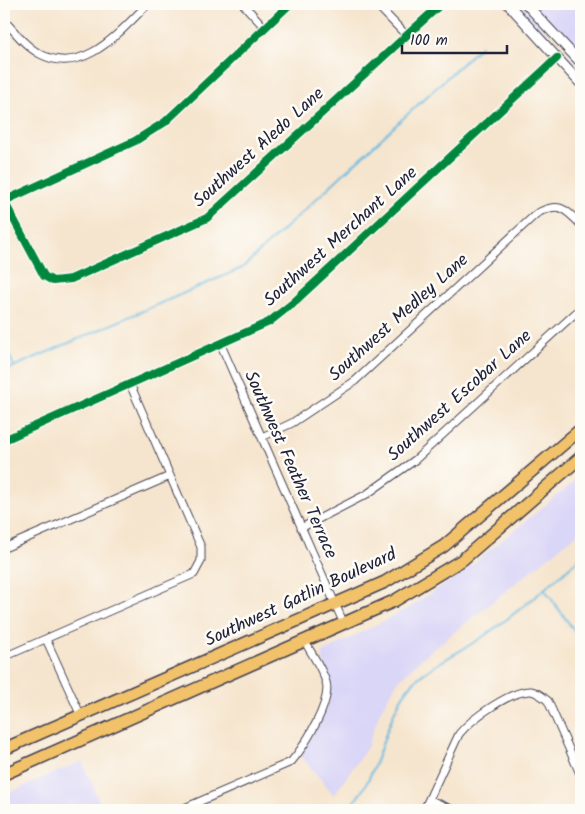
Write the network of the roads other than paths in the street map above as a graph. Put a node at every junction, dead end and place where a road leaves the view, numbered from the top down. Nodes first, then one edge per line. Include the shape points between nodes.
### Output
1 (148, 4) edge
2 (243, 4) edge
3 (290, 4) edge
4 (376, 4) edge
5 (441, 4) edge
6 (508, 4) edge
7 (526, 4) edge
8 (4, 20) edge
9 (265, 28) junction
10 (406, 35) junction
11 (557, 58) junction
12 (581, 63) edge
13 (581, 84) edge
14 (4, 201) edge
15 (581, 225) edge
16 (581, 308) edge
17 (221, 345) junction
18 (130, 384) junction
19 (581, 429) edge
20 (262, 436) junction
21 (4, 440) edge
22 (581, 457) edge
23 (170, 476) junction
24 (301, 528) junction
25 (4, 548) edge
26 (335, 604) junction
27 (344, 624) junction
28 (46, 639) junction
29 (304, 640) junction
30 (4, 657) edge
31 (81, 716) junction
32 (4, 749) edge
33 (4, 774) edge
34 (581, 776) edge
35 (430, 800) junction
36 (180, 810) edge
37 (424, 810) edge
38 (453, 810) edge

1 - 8 street via 102,47 87,56 70,60 40,54
2 - 9 street
3 - 9 street
4 - 10 street
5 - 10 street, Southwest Aledo Lane
6 - 11 street
7 - 12 street
9 - 14 street via 165,122 135,141
10 - 14 street, Southwest Aledo Lane via 207,218 71,279 53,280 44,276
11 - 13 street
11 - 17 street, Southwest Merchant Lane via 287,308 269,322
15 - 20 street, Southwest Medley Lane via 556,206 536,214 355,381 299,418
16 - 24 street, Southwest Escobar Lane via 415,460 367,494
17 - 18 street, Southwest Merchant Lane
17 - 20 street, Southwest Feather Terrace
18 - 21 street, Southwest Merchant Lane
18 - 23 street
19 - 26 main road, Southwest Gatlin Boulevard via 444,546 385,582
20 - 24 street, Southwest Feather Terrace
22 - 27 main road via 462,560 431,581
23 - 25 street
23 - 28 street via 201,547 201,561 194,574
24 - 26 street, Southwest Feather Terrace
26 - 27 street, Southwest Feather Terrace
26 - 31 main road, Southwest Gatlin Boulevard
27 - 29 main road
28 - 30 street
28 - 31 street
29 - 33 main road
29 - 36 street via 326,683 325,702 302,750 291,762
31 - 32 main road, Southwest Gatlin Boulevard
34 - 35 street via 548,701 531,691 516,694 466,724
35 - 37 street
35 - 38 street

